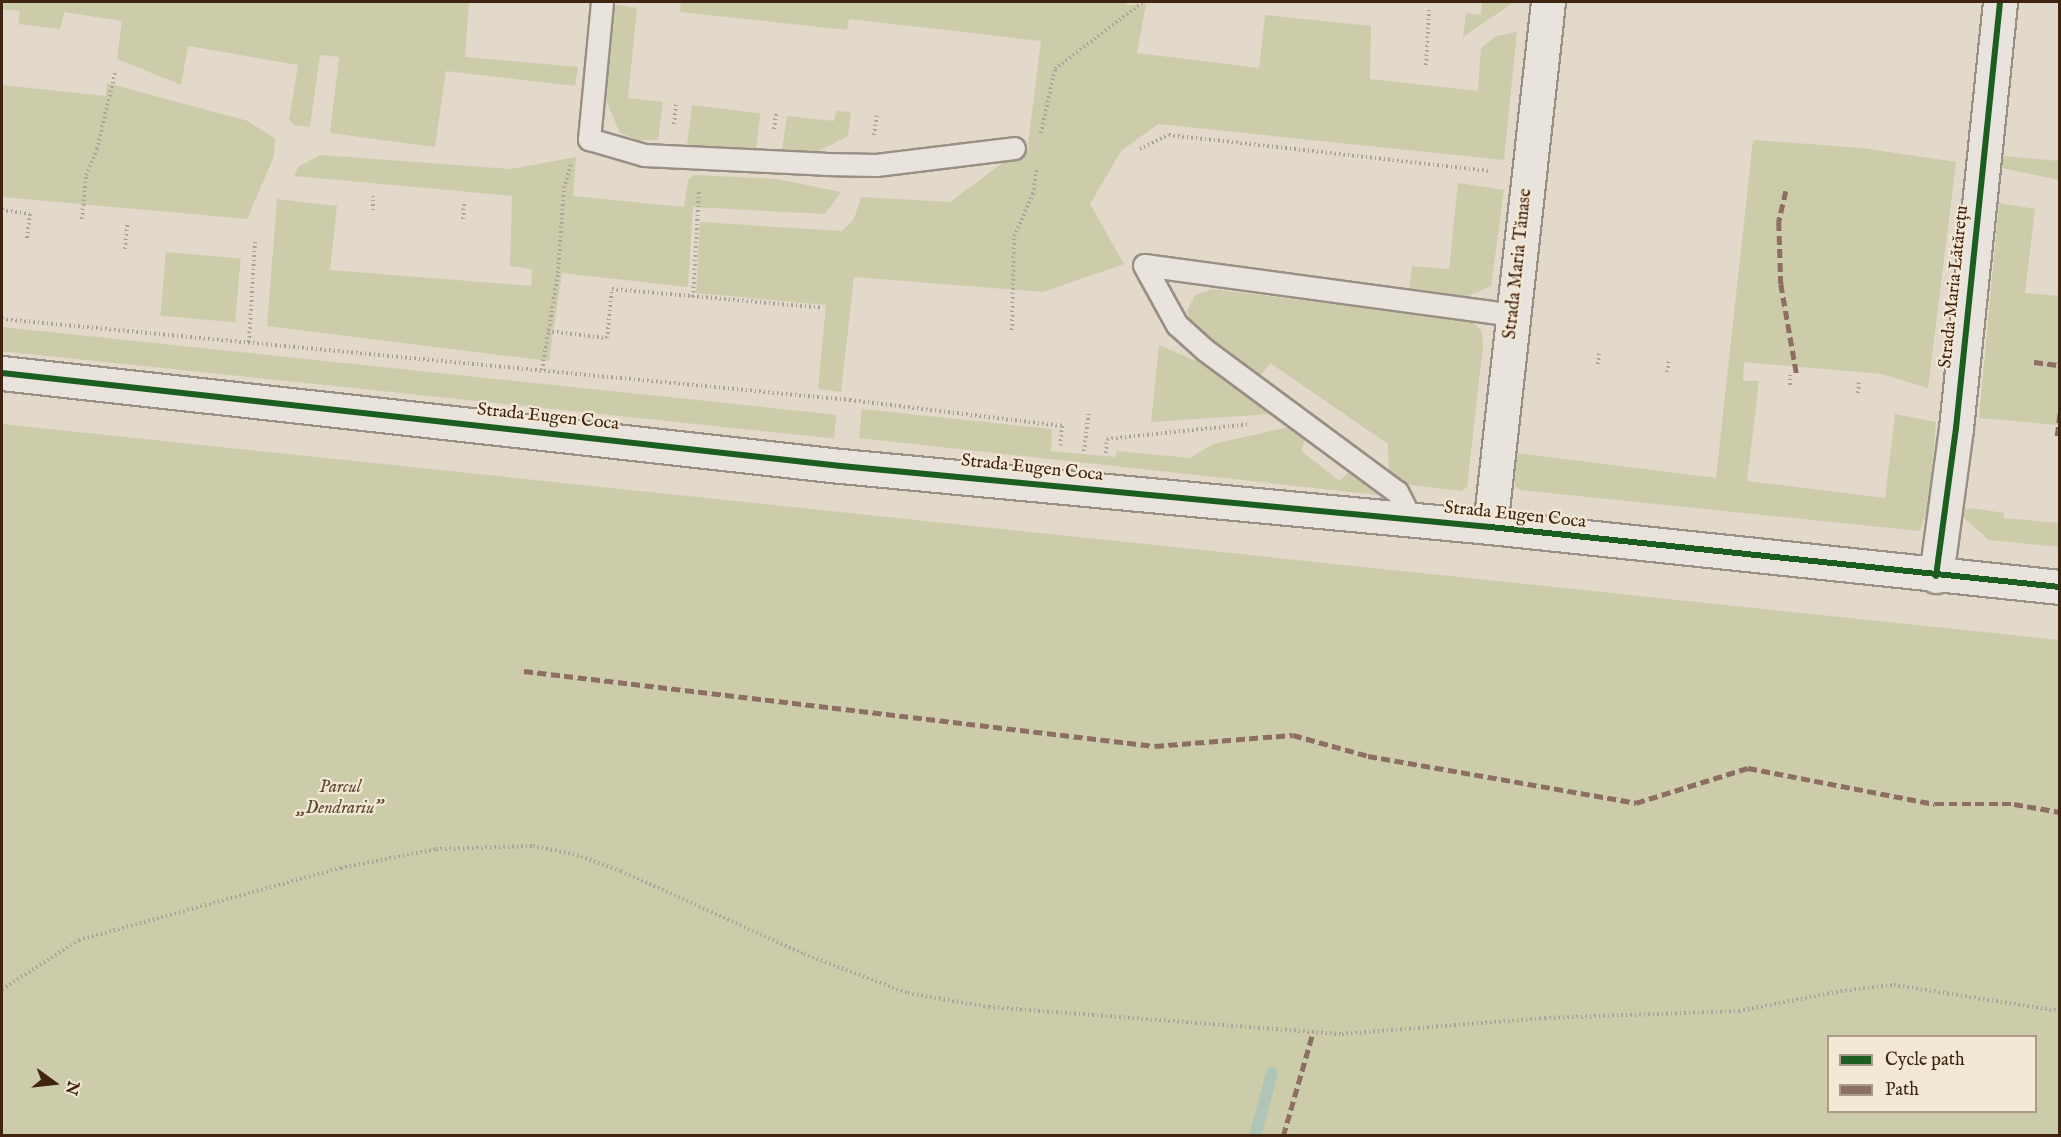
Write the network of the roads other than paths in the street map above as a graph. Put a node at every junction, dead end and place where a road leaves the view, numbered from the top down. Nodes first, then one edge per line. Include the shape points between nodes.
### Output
1 (602, 2) edge
2 (1548, 2) edge
3 (2000, 2) edge
4 (1014, 148) dead end
5 (1514, 315) junction
6 (2, 373) edge
7 (1412, 521) junction
8 (1490, 527) junction
9 (1936, 576) junction
10 (2060, 587) edge

1 - 4 lane via 589,139 644,155 876,165
2 - 5 street, Strada Maria Tănase
3 - 9 street, Strada Maria Lătărețu via 1956,428
5 - 7 lane via 1144,265 1178,325 1397,492
5 - 8 street, Strada Maria Tănase
6 - 7 street, Strada Eugen Coca via 842,466
7 - 8 street, Strada Eugen Coca
8 - 9 street, Strada Eugen Coca
9 - 10 street, Strada Eugen Coca

